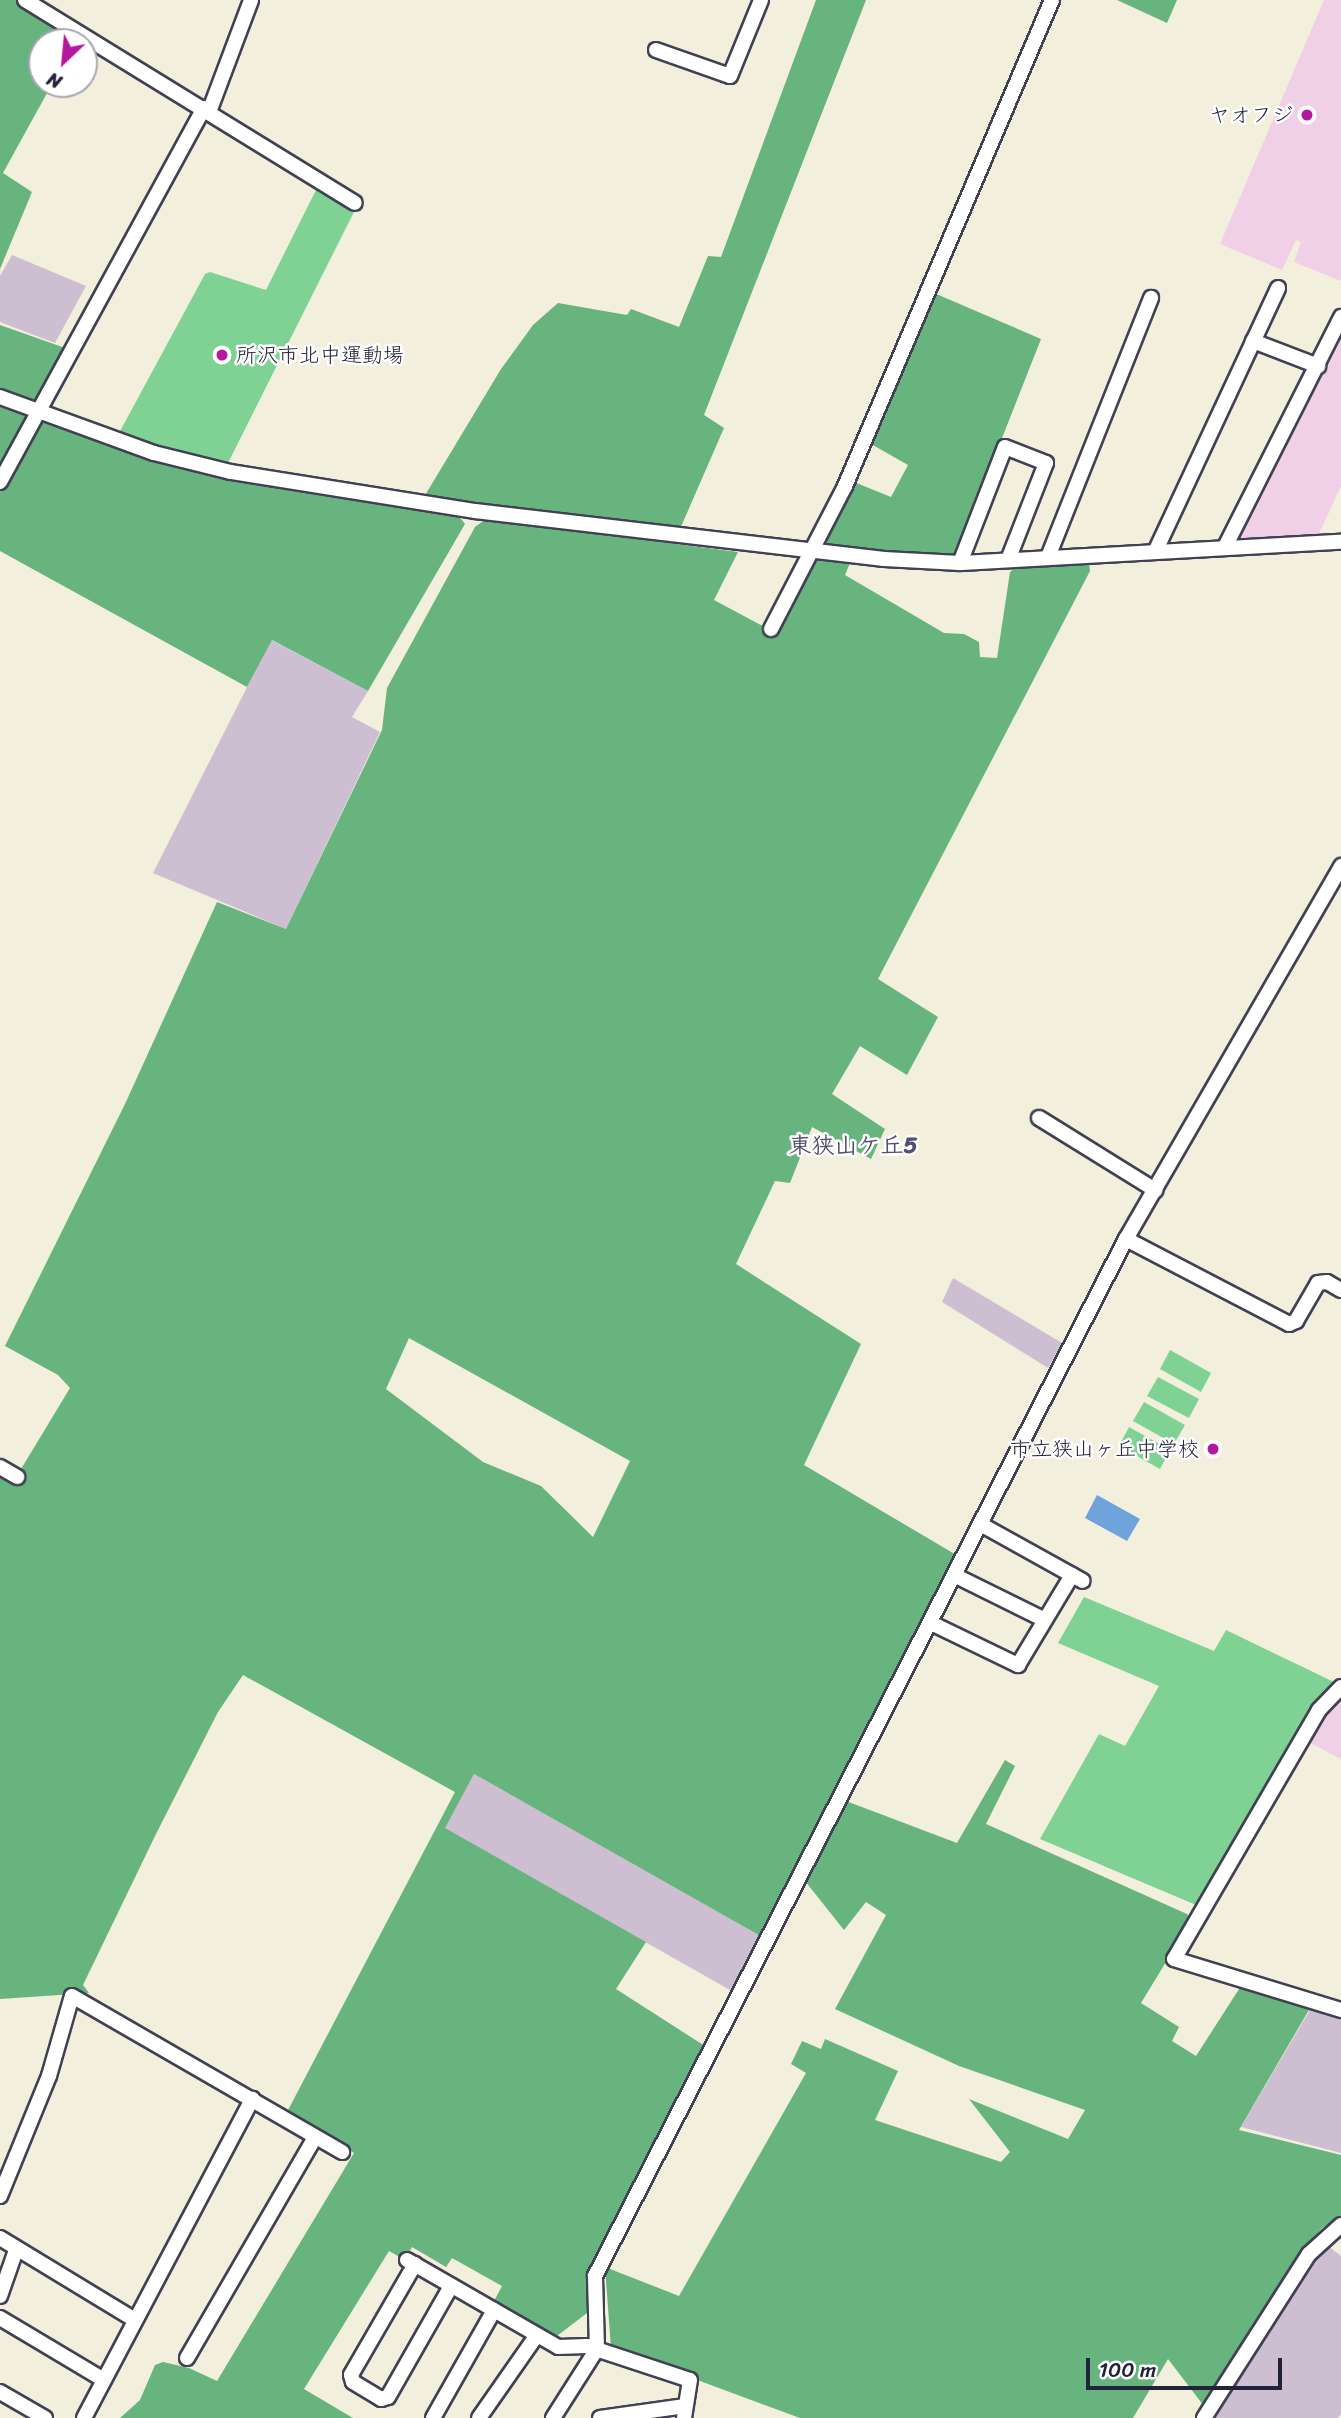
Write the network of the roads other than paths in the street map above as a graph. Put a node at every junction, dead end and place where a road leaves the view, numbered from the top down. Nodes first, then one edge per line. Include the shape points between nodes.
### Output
1 (25, 0) edge
2 (251, 0) edge
3 (761, 0) edge
4 (1052, 0) edge
5 (656, 50) dead end
6 (207, 110) junction
7 (355, 203) dead end
8 (1278, 288) dead end
9 (1151, 298) dead end
10 (1341, 317) edge
11 (1253, 341) junction
12 (1318, 366) junction
13 (0, 397) edge
14 (39, 411) junction
15 (0, 482) edge
16 (1341, 542) edge
17 (1225, 547) junction
18 (1156, 550) junction
19 (812, 551) junction
20 (1048, 557) junction
21 (1008, 560) junction
22 (960, 563) junction
23 (771, 629) dead end
24 (1341, 866) edge
25 (1040, 1118) dead end
26 (1155, 1190) junction
27 (1126, 1239) junction
28 (1341, 1290) edge
29 (0, 1467) edge
30 (17, 1477) dead end
31 (982, 1524) junction
32 (956, 1576) junction
33 (1045, 1620) junction
34 (931, 1623) junction
35 (1341, 1687) edge
36 (1341, 2010) edge
37 (252, 2099) junction
38 (315, 2137) junction
39 (342, 2152) dead end
40 (0, 2196) edge
41 (1341, 2225) edge
42 (0, 2238) edge
43 (16, 2250) junction
44 (451, 2286) junction
45 (0, 2296) edge
46 (494, 2311) junction
47 (0, 2318) edge
48 (135, 2320) junction
49 (537, 2335) junction
50 (597, 2349) junction
51 (187, 2358) dead end
52 (104, 2380) junction
53 (0, 2392) edge
54 (685, 2412) edge
55 (45, 2418) edge
56 (84, 2418) edge
57 (433, 2418) edge
58 (479, 2418) edge
59 (553, 2418) edge
60 (600, 2418) edge
61 (1204, 2418) edge

1 - 6 street
2 - 6 street
3 - 5 street via 730,76
4 - 19 street via 934,283
6 - 7 street
6 - 14 street
8 - 11 street
9 - 20 street
10 - 12 street
11 - 12 street
11 - 18 street
12 - 17 street
13 - 14 street
14 - 15 street
14 - 19 street via 154,453 231,472 475,511
16 - 17 street
17 - 18 street
18 - 20 street
19 - 22 street
19 - 23 street
20 - 21 street
21 - 22 street
21 - 22 street via 1046,463 1005,447
24 - 26 street
25 - 26 street
26 - 27 street
27 - 28 street via 1289,1324 1296,1321 1318,1283
27 - 31 street
29 - 30 street
31 - 32 street
31 - 33 street via 1077,1578
32 - 33 street
32 - 34 street
33 - 34 street via 1018,1665
34 - 50 street via 595,2276
35 - 36 street via 1319,1710 1174,1959
37 - 38 street
37 - 40 street via 72,1996 49,2076
37 - 48 street
38 - 39 street
38 - 51 street
41 - 61 street via 1310,2254
42 - 43 street
43 - 45 street
43 - 48 street
44 - 44 street via 411,2262 351,2375 352,2382 381,2399 388,2397
44 - 46 street
46 - 49 street
46 - 57 street
47 - 52 street
48 - 52 street
49 - 50 street via 558,2347
49 - 58 street
50 - 54 street via 690,2380
50 - 59 street
52 - 56 street
53 - 55 street
54 - 60 street

